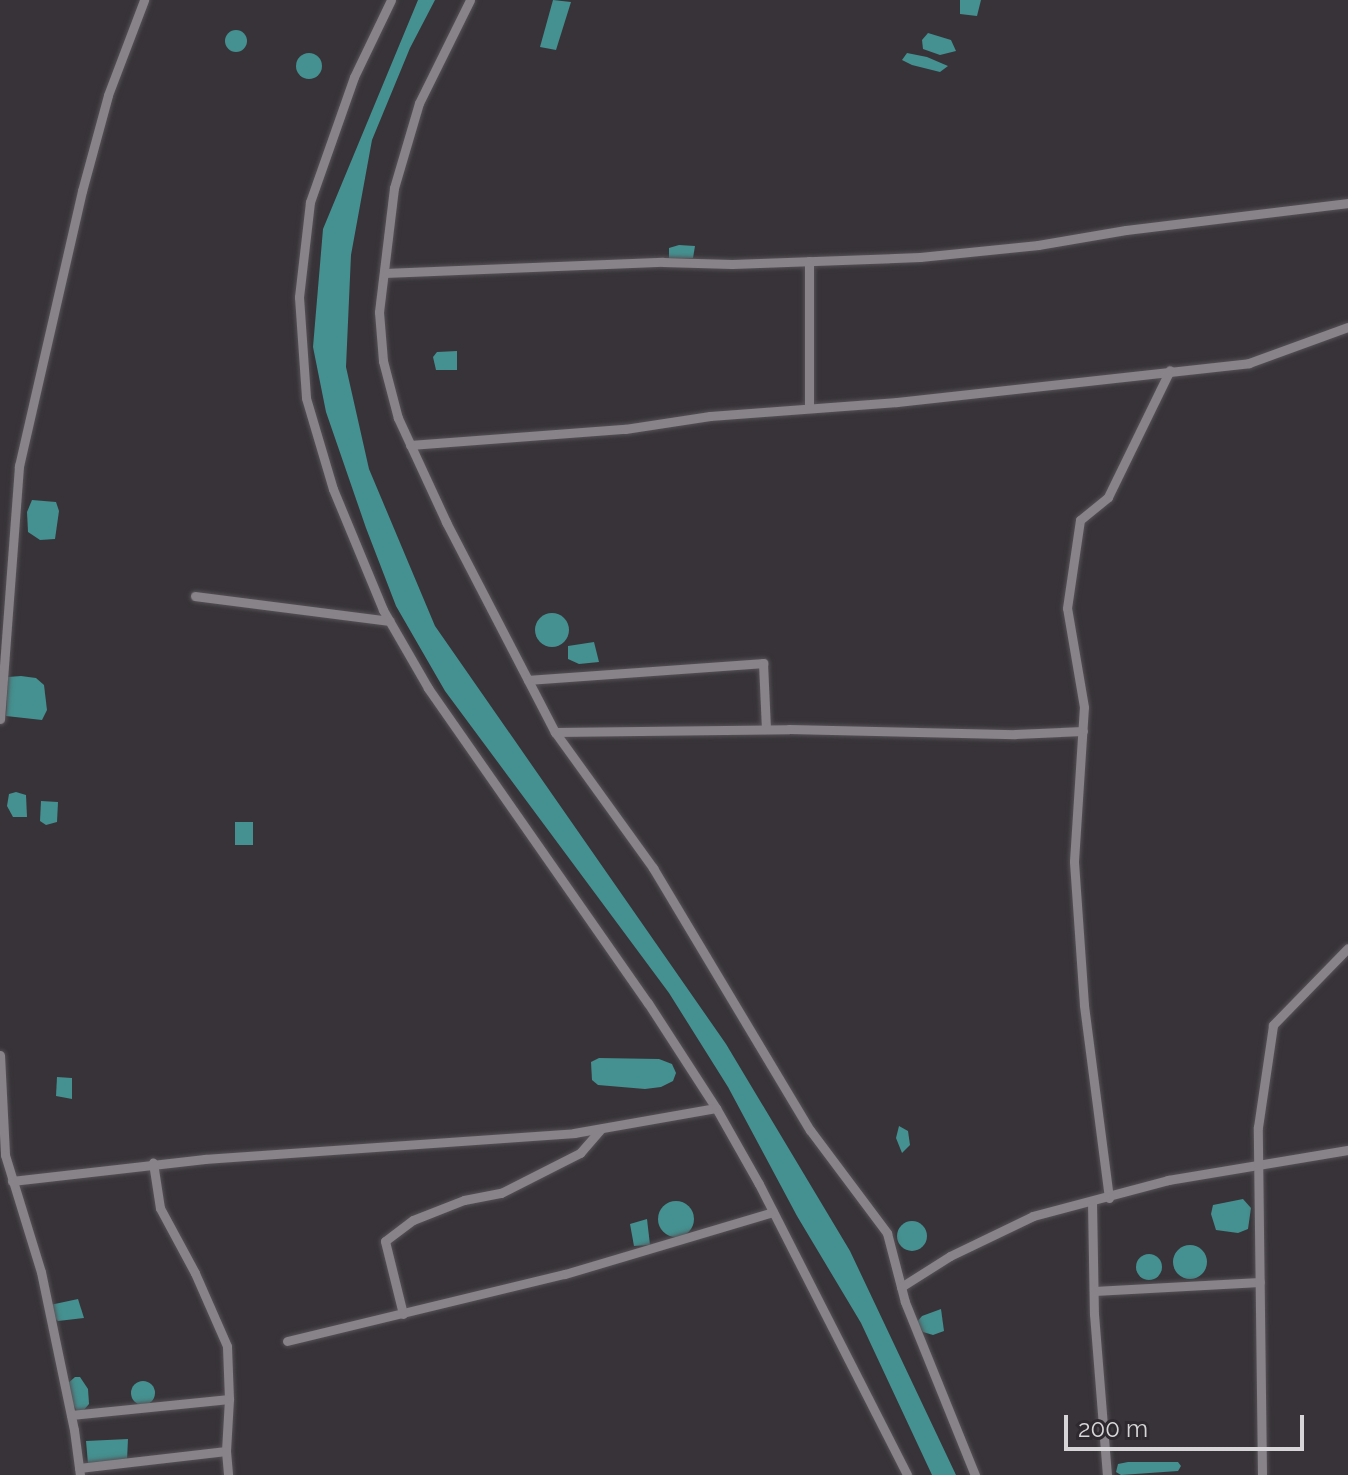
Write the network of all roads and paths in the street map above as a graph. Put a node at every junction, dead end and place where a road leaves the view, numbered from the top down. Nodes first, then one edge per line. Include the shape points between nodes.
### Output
1 (144, 0) edge
2 (391, 0) edge
3 (470, 0) edge
4 (1348, 203) edge
5 (809, 261) junction
6 (384, 273) junction
7 (1348, 327) edge
8 (1170, 370) junction
9 (809, 408) junction
10 (410, 445) junction
11 (195, 596) dead end
12 (389, 621) junction
13 (528, 680) junction
14 (0, 719) edge
15 (766, 729) junction
16 (1083, 731) junction
17 (555, 732) junction
18 (1348, 948) edge
19 (0, 1055) edge
20 (716, 1108) junction
21 (601, 1129) junction
22 (1348, 1150) edge
23 (153, 1163) junction
24 (1259, 1163) junction
25 (12, 1181) junction
26 (1109, 1198) junction
27 (1092, 1202) junction
28 (773, 1212) junction
29 (1260, 1282) junction
30 (901, 1287) junction
31 (1094, 1291) junction
32 (403, 1314) junction
33 (287, 1341) dead end
34 (229, 1399) junction
35 (71, 1415) junction
36 (226, 1451) junction
37 (79, 1471) edge
38 (228, 1475) edge
39 (907, 1475) edge
40 (975, 1475) edge
41 (1107, 1475) edge
42 (1262, 1475) edge

1 - 14 street via 108,95 82,191 19,466
2 - 12 street via 354,77 310,202 299,297 306,398 333,489
3 - 6 street via 419,103 394,188
4 - 5 street via 1038,245
5 - 6 street
5 - 9 street
6 - 10 street via 379,312 383,361
7 - 8 street via 1249,363
8 - 9 street
8 - 16 street via 1108,497 1080,520 1067,608 1084,707
9 - 10 street
10 - 13 street
11 - 12 street
12 - 20 street via 428,688
13 - 15 street via 763,663
13 - 17 street
15 - 16 street
15 - 17 street
16 - 26 street via 1074,861 1084,1005
17 - 30 street via 653,868 810,1130 887,1233
18 - 24 street via 1273,1025 1258,1127
19 - 25 street via 5,1155
20 - 21 street
20 - 28 street
21 - 23 street
21 - 32 street via 580,1153 501,1193 464,1200 413,1220 385,1241
22 - 24 street
23 - 25 street
23 - 34 street via 160,1208 227,1346
24 - 26 street via 1168,1180
24 - 29 street
25 - 35 street via 41,1272
26 - 27 street
27 - 30 street via 1033,1216 950,1256
27 - 31 street
28 - 32 street via 565,1274
28 - 39 street
29 - 31 street
29 - 42 street
30 - 40 street
31 - 41 street
32 - 33 street
34 - 35 street
34 - 36 street
35 - 37 street
36 - 37 street
36 - 38 street

